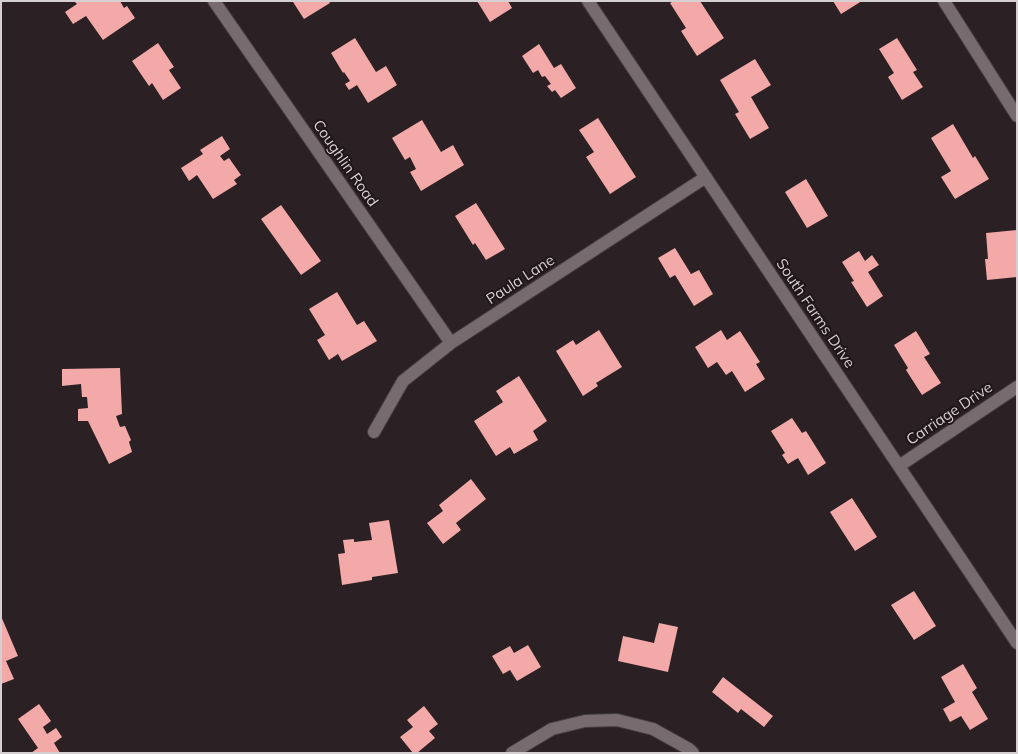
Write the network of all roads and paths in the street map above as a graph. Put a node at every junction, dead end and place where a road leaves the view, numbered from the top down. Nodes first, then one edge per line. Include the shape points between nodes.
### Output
1 (214, 1) edge
2 (588, 1) edge
3 (944, 1) edge
4 (1017, 116) edge
5 (706, 177) junction
6 (451, 343) junction
7 (1017, 387) edge
8 (374, 432) dead end
9 (899, 466) junction
10 (1017, 643) edge
11 (512, 753) edge
12 (693, 753) edge

1 - 6 street, Coughlin Road
2 - 5 street, South Farms Drive
3 - 4 street
5 - 6 street, Paula Lane
5 - 9 street, South Farms Drive
6 - 8 street, Paula Lane via 403,382
7 - 9 street, Carriage Drive
9 - 10 street, South Farms Drive
11 - 12 street via 552,729 585,721 617,720 653,730

